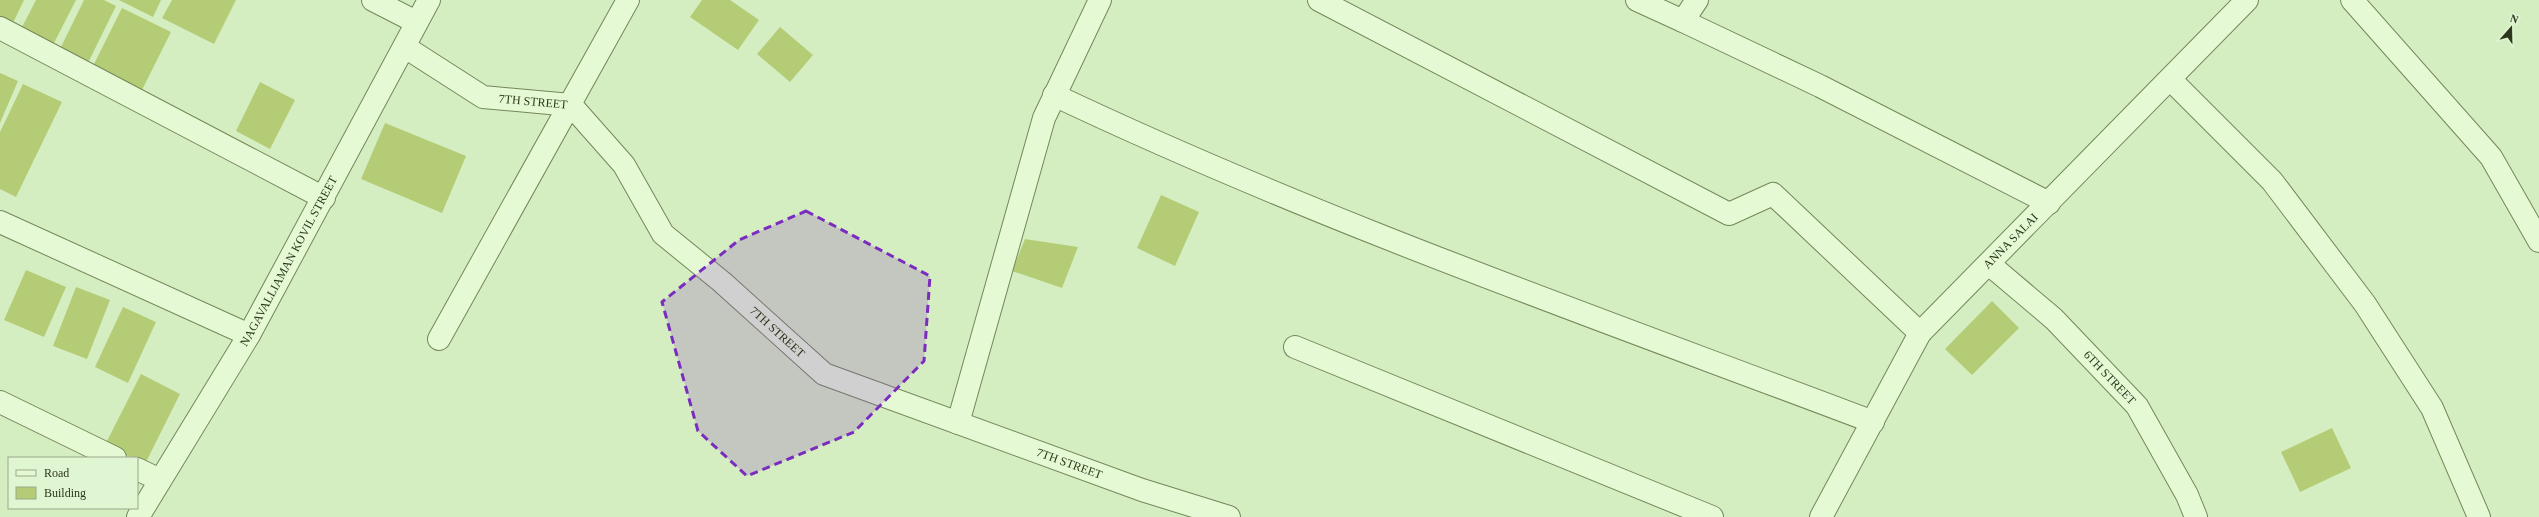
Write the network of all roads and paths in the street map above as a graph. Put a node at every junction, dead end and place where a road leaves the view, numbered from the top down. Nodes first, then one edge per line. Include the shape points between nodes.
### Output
1 (373, 0) edge
2 (429, 0) edge
3 (628, 0) edge
4 (1100, 0) edge
5 (1319, 0) edge
6 (1637, 0) edge
7 (1697, 0) edge
8 (2247, 0) edge
9 (2352, 0) edge
10 (1684, 21) junction
11 (416, 22) junction
12 (0, 28) edge
13 (405, 47) junction
14 (2171, 80) junction
15 (1054, 95) junction
16 (571, 105) junction
17 (324, 198) junction
18 (2049, 203) junction
19 (0, 222) edge
20 (2539, 241) edge
21 (1989, 264) junction
22 (1920, 333) junction
23 (249, 335) junction
24 (440, 339) dead end
25 (1295, 347) dead end
26 (0, 402) edge
27 (1873, 422) junction
28 (958, 423) junction
29 (113, 457) edge
30 (138, 469) edge
31 (160, 480) junction
32 (138, 517) edge
33 (1229, 517) edge
34 (1712, 517) edge
35 (1821, 517) edge
36 (2196, 517) edge
37 (2478, 517) edge

1 - 11 street
2 - 11 street, NAGAVALLIAMAN KOVIL STREET
3 - 16 street
4 - 15 street
5 - 22 street via 1729,214 1773,194
6 - 10 street
7 - 10 street
8 - 14 street, ANNA SALAI
9 - 20 street via 2491,157
10 - 18 street via 1820,86
11 - 13 street, NAGAVALLIAMAN KOVIL STREET
12 - 17 street
13 - 16 street, 7TH STREET via 483,97
13 - 17 street, NAGAVALLIAMAN KOVIL STREET
14 - 18 street, ANNA SALAI
14 - 37 street via 2272,181 2365,304 2432,408
15 - 27 street via 1112,123 1359,229
15 - 28 street via 1042,126
16 - 24 street
16 - 28 street, 7TH STREET via 624,165 663,234 722,282 824,374
17 - 23 street, NAGAVALLIAMAN KOVIL STREET
18 - 21 street, ANNA SALAI
19 - 23 street
21 - 22 street, ANNA SALAI
21 - 36 street, 6TH STREET via 2054,319 2137,406 2187,495
22 - 27 street, ANNA SALAI
23 - 31 street, NAGAVALLIAMAN KOVIL STREET
25 - 34 street
26 - 29 street
27 - 35 street, ANNA SALAI
28 - 33 street, 7TH STREET via 1142,490
30 - 31 street
31 - 32 street, NAGAVALLIAMAN KOVIL STREET

